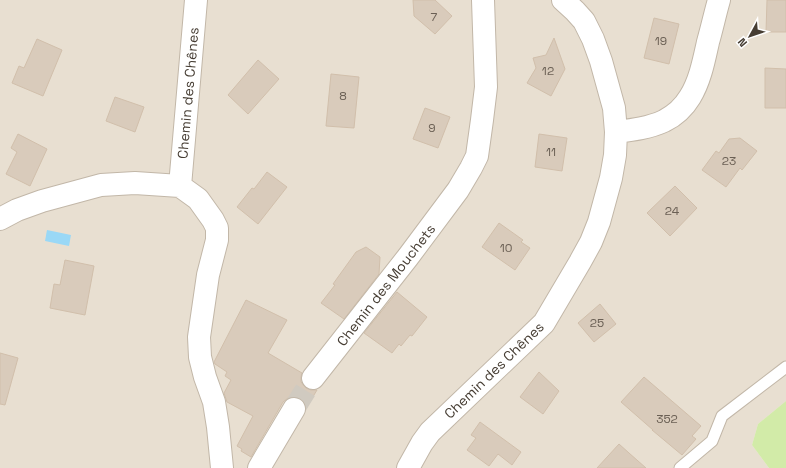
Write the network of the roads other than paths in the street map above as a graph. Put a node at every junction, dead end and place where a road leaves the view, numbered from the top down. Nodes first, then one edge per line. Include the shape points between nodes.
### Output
1 (196, 0) edge
2 (483, 0) edge
3 (563, 0) edge
4 (719, 0) edge
5 (616, 132) junction
6 (180, 186) junction
7 (0, 219) edge
8 (786, 367) edge
9 (313, 378) tunnel mouth
10 (294, 409) tunnel mouth
11 (222, 468) edge
12 (259, 468) edge
13 (408, 468) edge
14 (680, 468) edge

1 - 6 street, Chemin des Chênes
2 - 9 street, Chemin des Mouchets via 486,87 477,156 458,190
3 - 5 street, Chemin des Chênes via 584,21 593,39 614,108
4 - 5 street via 698,79 686,103 670,118 659,123
5 - 13 street, Chemin des Chênes via 611,178 599,222 591,242 544,323 430,432
6 - 7 street via 135,183 100,185 42,201
6 - 11 street via 198,199 217,228 199,337 200,357 214,402
8 - 14 lane via 722,416 712,441
10 - 12 street

